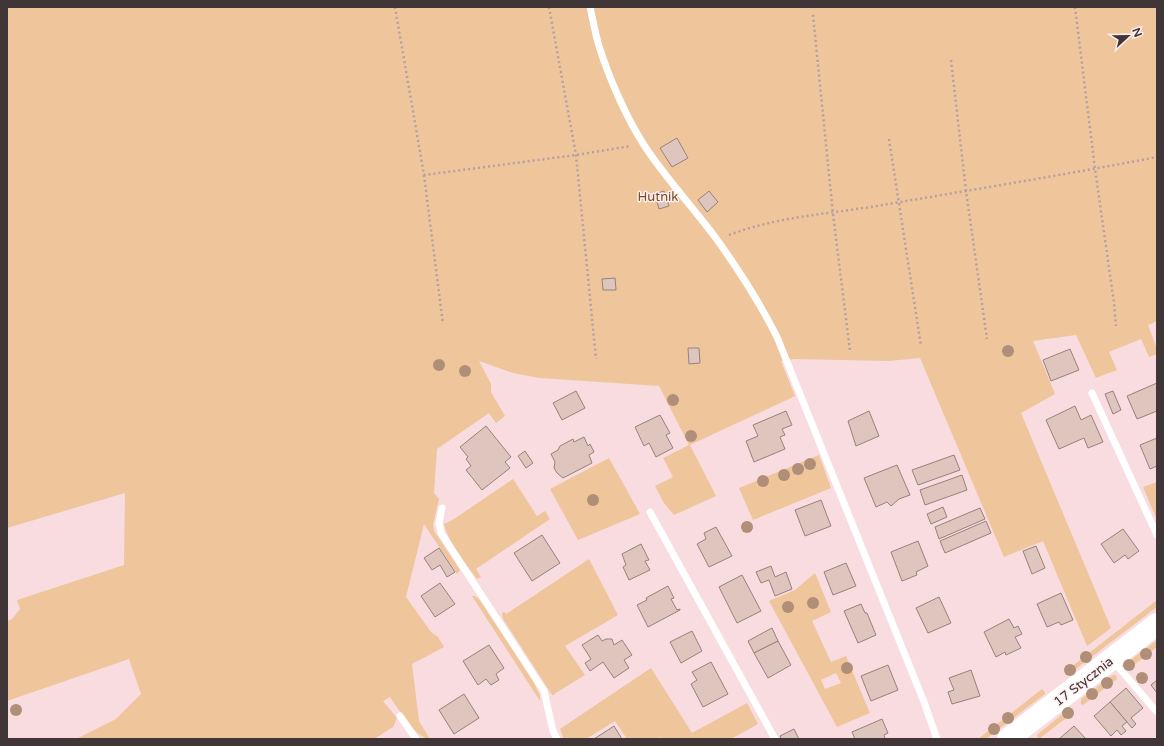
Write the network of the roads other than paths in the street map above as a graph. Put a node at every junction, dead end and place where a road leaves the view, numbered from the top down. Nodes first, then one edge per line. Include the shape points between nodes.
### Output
1 (590, 7) edge
2 (1092, 394) dead end
3 (442, 508) dead end
4 (650, 512) dead end
5 (1157, 535) edge
6 (1157, 624) edge
7 (1111, 659) junction
8 (1157, 712) edge
9 (400, 716) dead end
10 (416, 739) edge
11 (557, 739) edge
12 (775, 739) edge
13 (938, 739) edge
14 (1008, 739) edge

1 - 13 lane via 601,51 616,90 643,144 717,240 756,298 784,353
2 - 5 lane
3 - 11 lane via 439,523 441,533 544,692
4 - 12 lane
6 - 7 main road, 17 Stycznia
7 - 8 lane
7 - 14 main road, 17 Stycznia
9 - 10 lane

